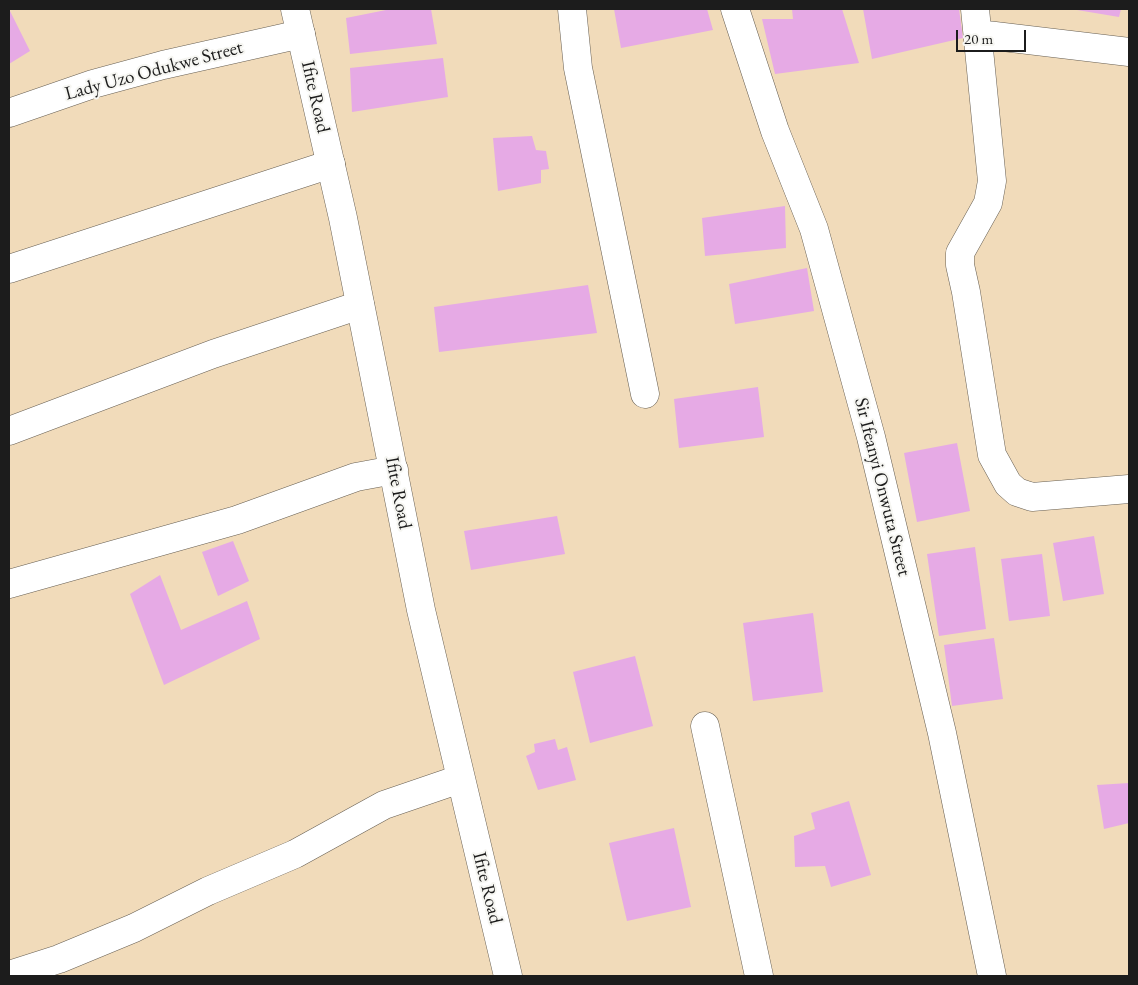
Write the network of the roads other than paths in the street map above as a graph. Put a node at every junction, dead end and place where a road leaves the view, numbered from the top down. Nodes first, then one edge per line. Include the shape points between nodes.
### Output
1 (572, 9) edge
2 (735, 9) edge
3 (298, 21) edge
4 (977, 21) edge
5 (1129, 52) edge
6 (9, 113) edge
7 (330, 164) junction
8 (9, 270) edge
9 (360, 304) junction
10 (645, 394) dead end
11 (9, 431) edge
12 (394, 470) junction
13 (1129, 489) edge
14 (9, 584) edge
15 (705, 726) dead end
16 (460, 779) junction
17 (9, 976) edge
18 (508, 976) edge
19 (759, 976) edge
20 (992, 976) edge

1 - 10 street via 578,68
2 - 20 street, Sir Ifeanyi Onwuta Street via 775,131 814,229 871,437 942,733
3 - 6 street, Lady Uzo Odukwe Street
3 - 7 street, Ifite Road
4 - 5 street
4 - 13 street via 992,180 988,203 960,254 960,265 992,455 1008,484 1017,492 1032,497
7 - 8 street
7 - 9 street, Ifite Road
9 - 11 street via 213,354
9 - 12 street, Ifite Road
12 - 14 street via 356,477 237,520
12 - 16 street, Ifite Road
15 - 19 street
16 - 17 street via 384,804 295,854 208,891 134,928
16 - 18 street, Ifite Road

